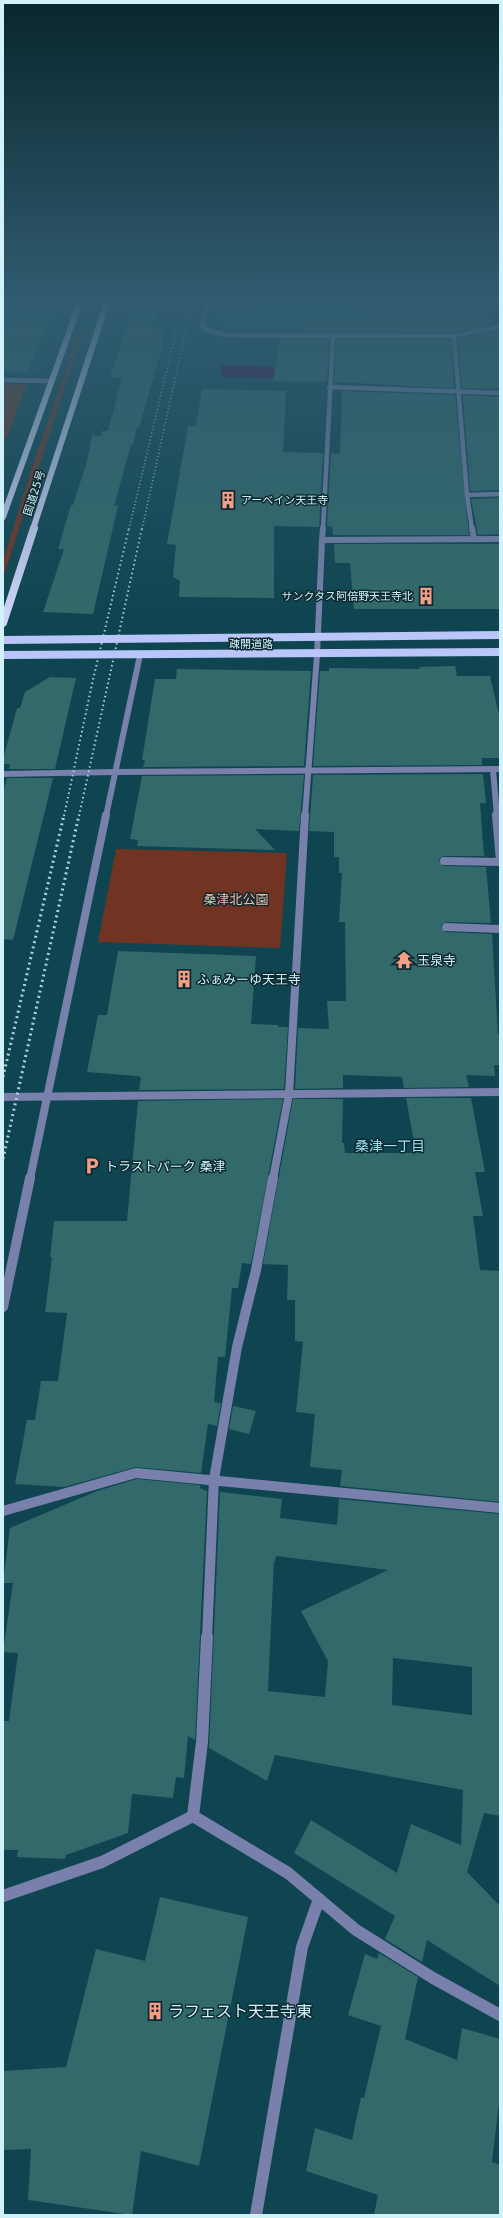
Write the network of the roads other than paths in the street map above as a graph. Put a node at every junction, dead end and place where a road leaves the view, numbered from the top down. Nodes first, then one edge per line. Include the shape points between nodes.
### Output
1 (42, 406) edge
2 (73, 406) edge
3 (328, 406) edge
4 (459, 406) edge
5 (467, 494) junction
6 (500, 494) edge
7 (3, 517) edge
8 (474, 539) junction
9 (500, 539) edge
10 (322, 540) junction
11 (3, 623) edge
12 (500, 636) edge
13 (318, 637) junction
14 (3, 640) edge
15 (500, 652) edge
16 (3, 655) edge
17 (140, 655) junction
18 (317, 655) junction
19 (496, 769) edge
20 (308, 770) junction
21 (115, 772) junction
22 (3, 774) edge
23 (444, 861) dead end
24 (500, 862) edge
25 (446, 927) dead end
26 (500, 929) edge
27 (500, 1092) edge
28 (289, 1094) junction
29 (47, 1096) junction
30 (3, 1097) edge
31 (3, 1307) edge
32 (214, 1480) junction
33 (500, 1508) edge
34 (3, 1511) edge
35 (194, 1816) junction
36 (3, 1896) edge
37 (319, 1898) junction
38 (500, 2015) edge
39 (256, 2215) edge

1 - 7 highway, 国道25号
2 - 11 highway, 国道25号
3 - 10 street
4 - 5 street
5 - 6 street
5 - 8 street
8 - 9 street
8 - 10 street
10 - 13 street
12 - 13 main road, 疎開道路
13 - 14 main road, 疎開道路
13 - 18 street
15 - 18 main road, 疎開道路
16 - 17 main road, 疎開道路
17 - 18 main road, 疎開道路
17 - 21 street
18 - 20 street
19 - 20 street
19 - 24 street
20 - 21 street
20 - 28 street
21 - 22 street
21 - 29 street
23 - 24 street
25 - 26 street
27 - 28 street
28 - 29 street
28 - 32 street via 256,1270 237,1347
29 - 30 street
29 - 31 street
32 - 33 street
32 - 34 street via 136,1473
32 - 35 street via 202,1742
35 - 36 street via 102,1862
35 - 37 street via 288,1873
37 - 38 street via 356,1930 433,1978
37 - 39 street via 302,1947

